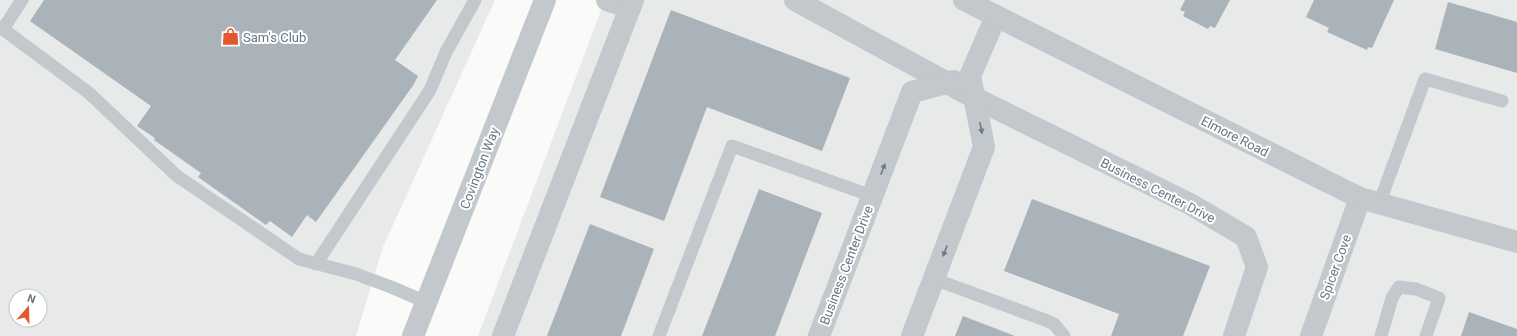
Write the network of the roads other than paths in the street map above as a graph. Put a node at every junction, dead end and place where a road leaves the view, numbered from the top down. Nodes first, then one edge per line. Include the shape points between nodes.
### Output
1 (22, 0) edge
2 (475, 0) edge
3 (545, 0) edge
4 (607, 0) edge
5 (795, 0) edge
6 (964, 0) edge
7 (631, 4) edge
8 (996, 16) junction
9 (1, 28) edge
10 (970, 76) junction
11 (946, 83) junction
12 (975, 98) junction
13 (1502, 101) dead end
14 (872, 196) junction
15 (1369, 201) junction
16 (1517, 242) edge
17 (316, 264) junction
18 (934, 279) junction
19 (426, 302) junction
20 (413, 336) edge
21 (503, 336) edge
22 (659, 336) edge
23 (819, 336) edge
24 (912, 336) edge
25 (1064, 336) edge
26 (1234, 336) edge
27 (1311, 336) edge
28 (1381, 336) edge
29 (1426, 336) edge

1 - 9 lane
2 - 17 lane via 446,52 430,90
3 - 19 street, Covington Way
4 - 7 street
5 - 11 street, Business Center Drive
6 - 8 street, Elmore Road
7 - 21 street
8 - 10 street
8 - 15 street, Elmore Road
9 - 17 lane via 88,93 177,176 299,258
10 - 11 street, Business Center Drive
10 - 12 street
11 - 12 street, Business Center Drive
14 -> 11 street, Business Center Drive via 912,92
12 -> 18 street via 984,146
12 - 26 street, Business Center Drive via 1190,204 1246,237 1257,267
13 - 15 lane via 1425,79
14 - 22 lane via 732,146
14 - 23 street, Business Center Drive
15 - 16 street, Elmore Road
15 - 27 street, Spicer Cove
17 - 19 lane via 356,274
18 - 24 street
18 - 25 lane via 1054,324
19 - 20 street, Covington Way
28 - 29 lane via 1392,298 1399,287 1416,289 1440,298

